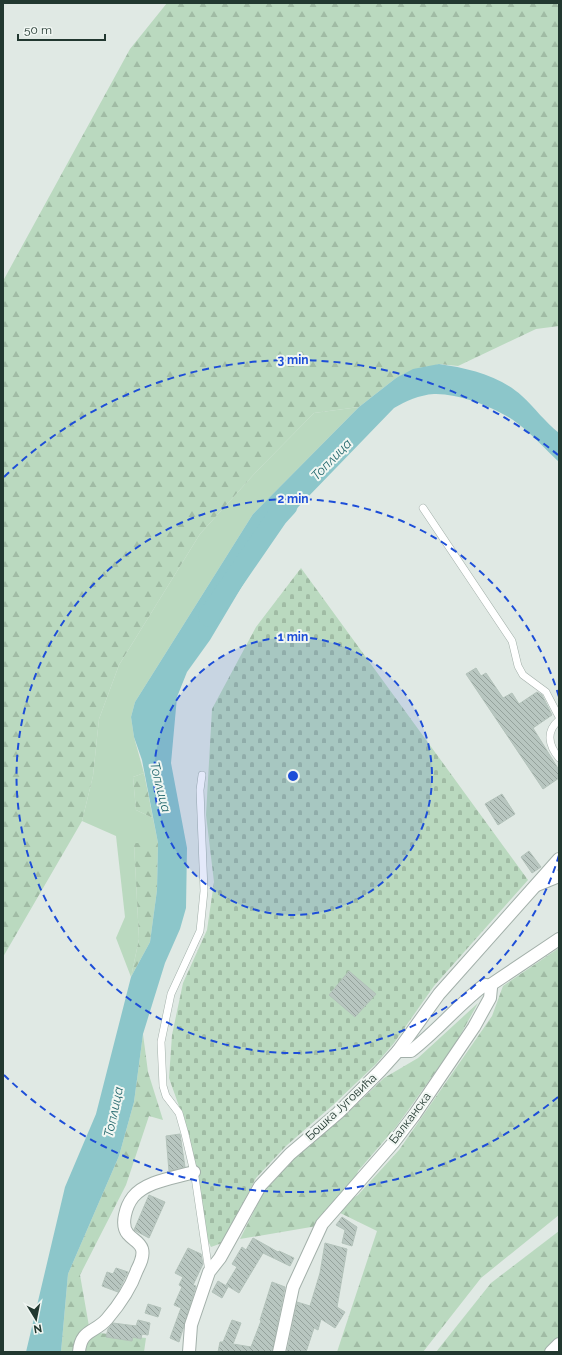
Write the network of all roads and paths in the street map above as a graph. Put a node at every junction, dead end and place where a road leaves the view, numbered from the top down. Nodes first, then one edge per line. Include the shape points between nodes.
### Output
1 (422, 508) dead end
2 (559, 717) edge
3 (559, 720) edge
4 (559, 758) edge
5 (202, 775) dead end
6 (559, 859) edge
7 (559, 876) edge
8 (536, 885) junction
9 (559, 939) edge
10 (489, 986) junction
11 (398, 1051) junction
12 (194, 1172) junction
13 (209, 1272) junction
14 (559, 1344) edge
15 (79, 1352) edge
16 (189, 1352) edge
17 (279, 1352) edge
18 (551, 1352) edge

1 - 2 lane via 512,641 523,675 546,692
3 - 4 lane via 550,731 549,738
5 - 12 lane via 200,790 204,891 200,931 172,994 161,1042 163,1086 166,1096 179,1113
6 - 8 street, Бошка Југовића
7 - 8 street
8 - 11 street, Бошка Југовића via 439,994
9 - 10 street
10 - 11 street via 483,986 462,1002 411,1051
10 - 17 street, Балканска via 492,991 486,1006 415,1114 322,1224 293,1287
11 - 13 street, Бошка Југовића via 338,1113 290,1154 260,1186 220,1258
12 - 13 lane
12 - 15 street via 150,1185 132,1198 124,1219 124,1228 141,1245 142,1259 116,1307 106,1320 84,1335
13 - 16 street, Бошка Југовића via 191,1325
14 - 18 street

